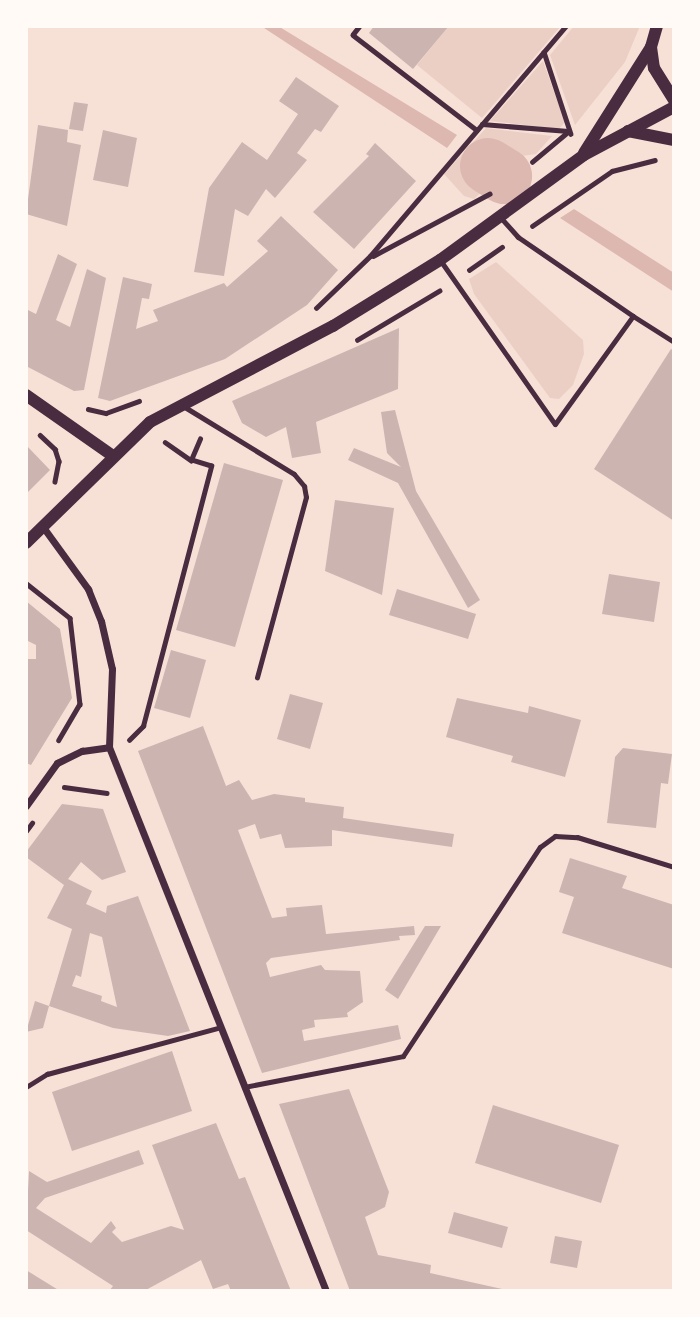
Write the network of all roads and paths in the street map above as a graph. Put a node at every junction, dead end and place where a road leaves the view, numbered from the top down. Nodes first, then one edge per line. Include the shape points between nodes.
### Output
1 (360, 26) edge
2 (566, 26) edge
3 (657, 26) edge
4 (652, 47) junction
5 (544, 51) junction
6 (674, 100) edge
7 (674, 107) edge
8 (482, 124) junction
9 (477, 130) junction
10 (569, 131) junction
11 (628, 131) junction
12 (674, 140) edge
13 (584, 155) junction
14 (537, 158) dead end
15 (663, 160) dead end
16 (491, 194) dead end
17 (504, 214) junction
18 (523, 233) dead end
19 (367, 260) junction
20 (440, 260) junction
21 (309, 315) dead end
22 (633, 316) junction
23 (674, 342) edge
24 (26, 395) edge
25 (181, 404) junction
26 (207, 424) junction
27 (34, 429) dead end
28 (165, 442) dead end
29 (113, 456) junction
30 (191, 460) junction
31 (57, 481) dead end
32 (43, 527) junction
33 (26, 543) edge
34 (26, 583) edge
35 (257, 677) dead end
36 (61, 737) dead end
37 (129, 739) dead end
38 (109, 747) junction
39 (59, 787) dead end
40 (106, 792) dead end
41 (26, 806) edge
42 (34, 820) dead end
43 (26, 831) edge
44 (674, 867) edge
45 (221, 1027) junction
46 (26, 1087) edge
47 (244, 1087) junction
48 (326, 1291) edge

1 - 9 path via 353,34
2 - 5 path
3 - 4 street
4 - 6 street via 654,68
4 - 13 street
5 - 8 path
5 - 10 path
7 - 11 street
8 - 9 path
8 - 10 path
9 - 19 path
10 - 14 path
11 - 12 street
11 - 13 street
13 - 17 street
15 - 18 path via 612,171
16 - 19 path via 466,203
17 - 20 street
17 - 22 lane via 517,237
19 - 21 path
20 - 22 lane via 555,424
20 - 25 street via 332,326
22 - 23 lane
24 - 29 street
25 - 26 lane
25 - 29 street via 149,422
26 - 30 path
26 - 35 lane via 294,474 304,486 306,497
27 - 31 path via 55,449
28 - 30 path
29 - 32 street
30 - 37 path via 211,466 143,726
32 - 33 street
32 - 38 street via 88,589 105,633 111,669
34 - 36 path via 71,618 80,704
38 - 41 street via 82,751 57,763
38 - 45 street
39 - 40 path
42 - 43 path
44 - 47 lane via 577,838 555,836 540,847 403,1056
45 - 46 lane via 47,1074
45 - 47 street
47 - 48 street

